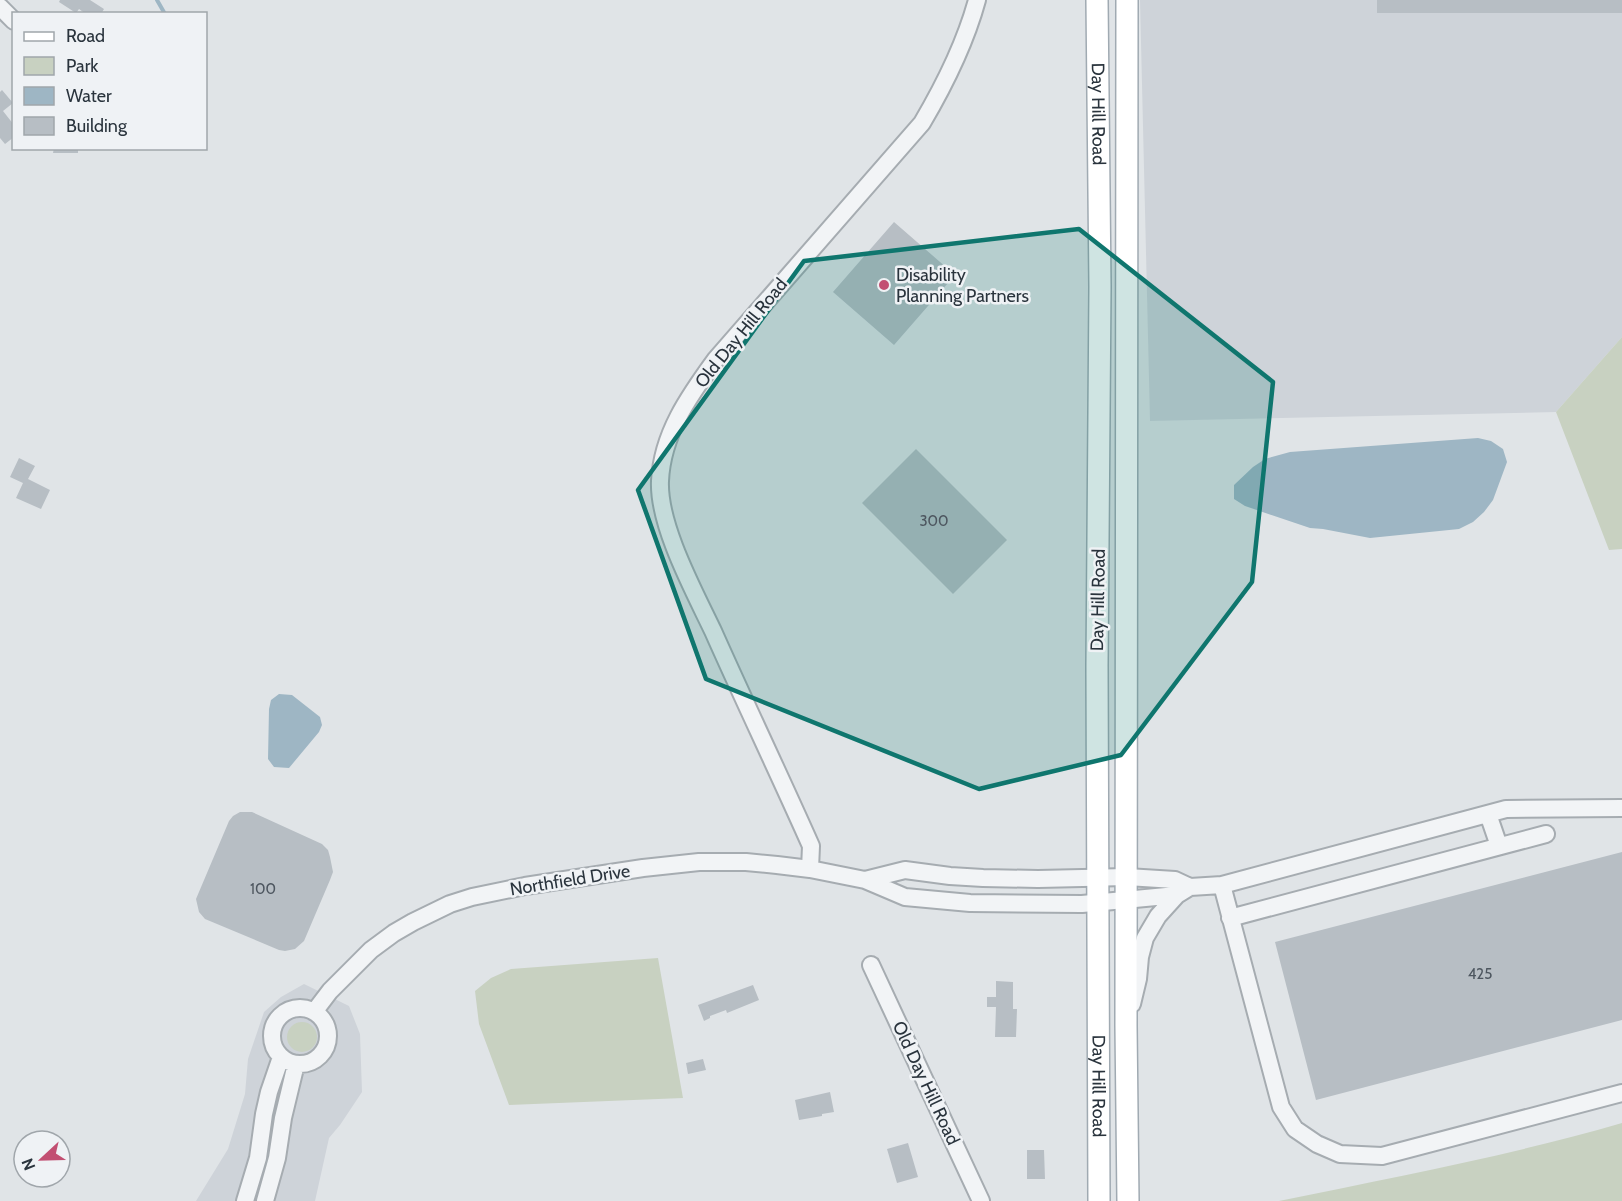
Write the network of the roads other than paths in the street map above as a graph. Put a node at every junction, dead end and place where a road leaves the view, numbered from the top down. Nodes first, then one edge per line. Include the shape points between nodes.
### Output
1 (977, 0) edge
2 (1097, 0) edge
3 (1126, 0) edge
4 (0, 7) edge
5 (12, 19) edge
6 (1098, 142) junction
7 (1127, 145) junction
8 (1127, 397) junction
9 (1099, 398) junction
10 (1622, 808) edge
11 (1488, 814) junction
12 (1546, 834) dead end
13 (1499, 846) junction
14 (810, 869) junction
15 (1098, 877) junction
16 (1127, 877) junction
17 (865, 880) junction
18 (1222, 885) junction
19 (1184, 891) junction
20 (1127, 900) junction
21 (1098, 903) junction
22 (1230, 918) junction
23 (871, 965) dead end
24 (314, 1012) junction
25 (1126, 1026) junction
26 (288, 1061) junction
27 (1622, 1093) edge
28 (245, 1201) edge
29 (265, 1201) edge
30 (981, 1201) edge
31 (1099, 1201) edge
32 (1128, 1201) edge

1 - 14 street, Old Day Hill Road via 955,62 922,123 716,359 679,415 663,460 663,506 680,560 811,846
2 - 6 main road, Day Hill Road
3 - 7 main road, Day Hill Road
4 - 5 street
6 - 7 main road
6 - 9 main road, Day Hill Road
7 - 8 main road, Day Hill Road
8 - 9 main road
8 - 16 main road, Day Hill Road
9 - 15 main road, Day Hill Road
10 - 11 street via 1506,809
11 - 13 street
11 - 18 street
12 - 13 street
13 - 22 street
14 - 17 street, Northfield Drive
14 - 24 street, Northfield Drive via 699,862 472,897 394,933 354,967
15 - 16 street, Northfield Drive
15 - 17 street, Northfield Drive via 983,878 905,870
15 - 21 main road, Day Hill Road
16 - 19 street, Northfield Drive via 1175,880
16 - 20 main road, Day Hill Road
17 - 21 street, Northfield Drive via 905,897 935,900
18 - 19 street
18 - 22 street
19 - 20 street, Northfield Drive
19 - 25 street via 1158,916 1145,938
20 - 21 street, Northfield Drive
20 - 25 main road, Day Hill Road
21 - 31 main road, Day Hill Road
22 - 27 street via 1281,1107 1295,1129 1317,1144 1340,1154 1382,1156
23 - 30 street, Old Day Hill Road
24 - 26 street via 327,1027 327,1046 315,1061
24 - 26 street via 294,1008 285,1012 273,1028 274,1048
25 - 32 main road, Day Hill Road
26 - 28 street via 269,1092 258,1158
26 - 29 street via 277,1158

